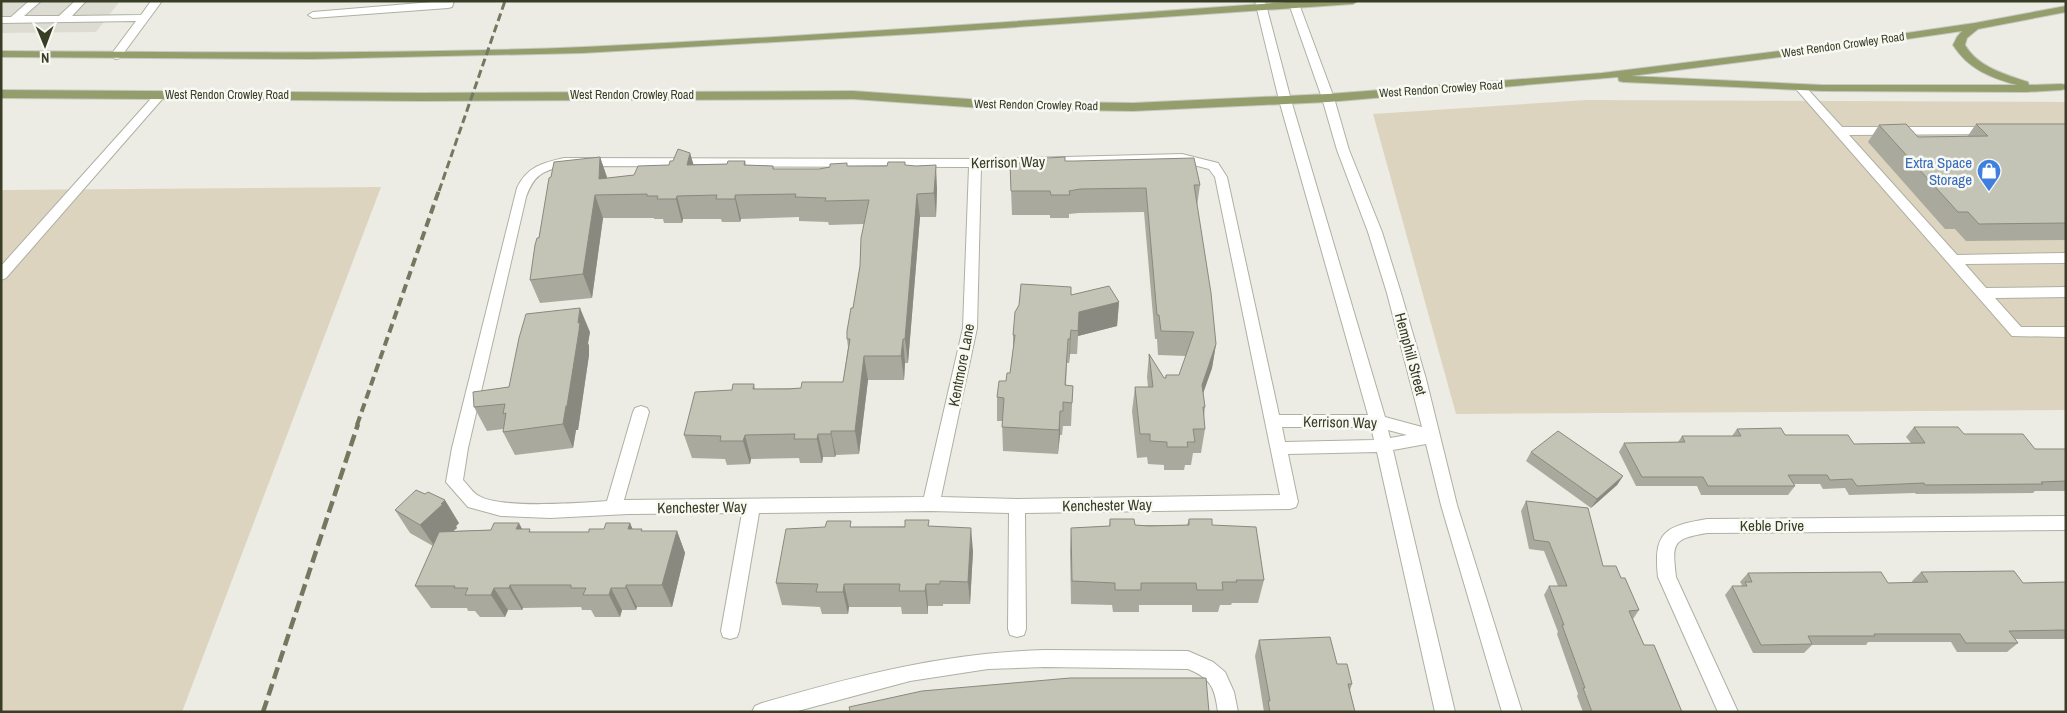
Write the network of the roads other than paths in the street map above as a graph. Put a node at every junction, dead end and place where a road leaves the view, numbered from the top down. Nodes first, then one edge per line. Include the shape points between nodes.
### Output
1 (36, 1) edge
2 (81, 1) edge
3 (157, 1) edge
4 (321, 1) edge
5 (449, 1) edge
6 (1353, 1) edge
7 (1294, 3) edge
8 (1260, 4) edge
9 (2066, 9) edge
10 (144, 18) junction
11 (62, 19) junction
12 (1, 20) edge
13 (14, 20) junction
14 (1975, 26) junction
15 (1, 54) edge
16 (116, 56) junction
17 (1602, 76) junction
18 (1800, 87) junction
19 (2063, 87) edge
20 (1, 94) edge
21 (160, 95) junction
22 (1328, 98) junction
23 (1285, 100) junction
24 (2007, 130) edge
25 (1839, 131) junction
26 (976, 163) junction
27 (540, 168) joint
28 (2066, 258) edge
29 (1952, 260) junction
30 (1, 276) edge
31 (2066, 292) edge
32 (1982, 294) junction
33 (2066, 332) edge
34 (641, 412) dead end
35 (1273, 421) junction
36 (1378, 421) junction
37 (1432, 436) junction
38 (1383, 446) junction
39 (1279, 448) junction
40 (1290, 502) joint
41 (931, 504) junction
42 (752, 506) junction
43 (1017, 506) junction
44 (614, 508) junction
45 (2066, 523) edge
46 (1018, 629) dead end
47 (730, 631) dead end
48 (762, 712) edge
49 (1228, 712) edge
50 (1445, 712) edge
51 (1512, 712) edge
52 (1728, 712) edge

1 - 13 street
2 - 11 street
3 - 10 street
4 - 5 street via 314,15 448,5
6 - 7 main road
7 - 8 main road
7 - 22 street, Hemphill Street
8 - 16 main road via 930,30 583,50 312,56
8 - 23 street
9 - 14 main road, West Rendon Crowley Road
10 - 11 street
10 - 16 street
11 - 13 street
12 - 13 street
14 - 17 main road, West Rendon Crowley Road
14 - 19 main road via 1962,37 1959,45 1976,64 2004,78 2026,84
15 - 16 main road
17 - 18 main road via 1635,81
17 - 22 main road, West Rendon Crowley Road
18 - 19 main road
18 - 25 street
20 - 21 main road, West Rendon Crowley Road
21 - 23 main road, West Rendon Crowley Road via 853,95 997,105 1133,107
21 - 30 street
22 - 23 main road, West Rendon Crowley Road
22 - 37 street, Hemphill Street via 1394,293
23 - 36 street
24 - 25 street
25 - 29 street
26 - 27 street, Kerrison Way via 580,161
26 - 35 street, Kerrison Way via 1182,158 1214,166 1221,177
26 - 41 street, Kentmore Lane via 970,328
27 - 44 street, Kenchester Way via 525,180 520,197 454,482 474,502 501,509
28 - 29 street
29 - 32 street
31 - 32 street
32 - 33 street via 2017,332
34 - 44 street
35 - 36 street, Kerrison Way
35 - 39 street, Kerrison Way
36 - 37 street, Kerrison Way
36 - 38 street
37 - 38 street, Kerrison Way
37 - 51 street, Hemphill Street via 1448,505
38 - 39 street, Kerrison Way
38 - 50 street
39 - 40 street, Kerrison Way
40 - 43 street, Kenchester Way
41 - 42 street, Kenchester Way
41 - 43 street, Kenchester Way
42 - 44 street, Kenchester Way
42 - 47 street
43 - 46 street
45 - 52 street, Keble Drive via 1707,526 1671,536 1665,544 1667,577
48 - 49 street via 879,678 1006,659 1188,660 1207,667 1219,678 1226,692

